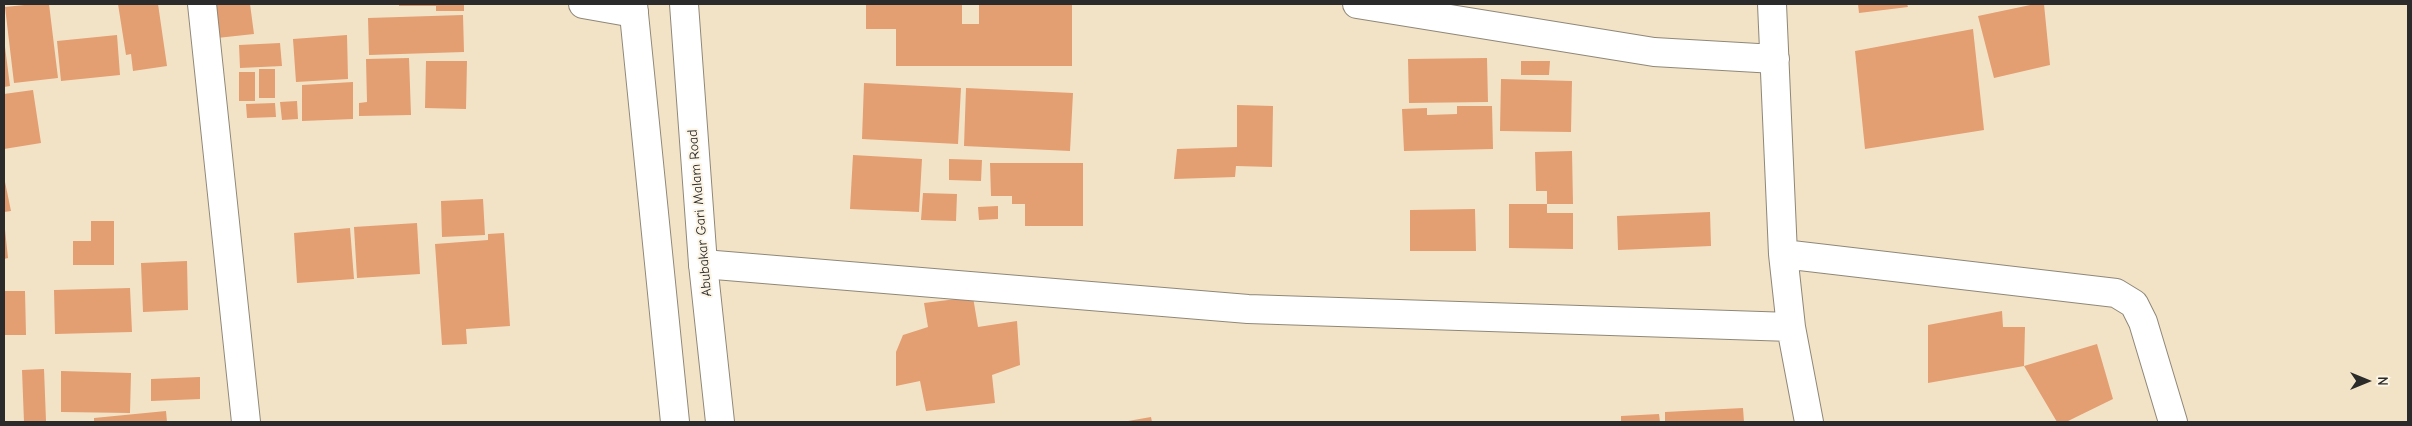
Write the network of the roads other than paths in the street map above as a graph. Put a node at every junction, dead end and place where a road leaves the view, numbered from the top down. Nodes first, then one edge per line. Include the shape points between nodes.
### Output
1 (202, 4) edge
2 (583, 4) edge
3 (684, 4) edge
4 (1357, 4) edge
5 (1772, 4) edge
6 (634, 8) edge
7 (1774, 59) junction
8 (1784, 254) junction
9 (703, 264) junction
10 (1791, 327) junction
11 (246, 422) edge
12 (675, 422) edge
13 (720, 422) edge
14 (1809, 422) edge
15 (2172, 422) edge

1 - 11 street
2 - 6 street
3 - 9 street, Abubakar Gari Malam Road
4 - 7 street via 1654,52
5 - 7 street
6 - 12 street
7 - 8 street
8 - 10 street
8 - 15 street via 2116,293 2134,304 2143,322
9 - 10 street via 1248,309
9 - 13 street, Abubakar Gari Malam Road
10 - 14 street

